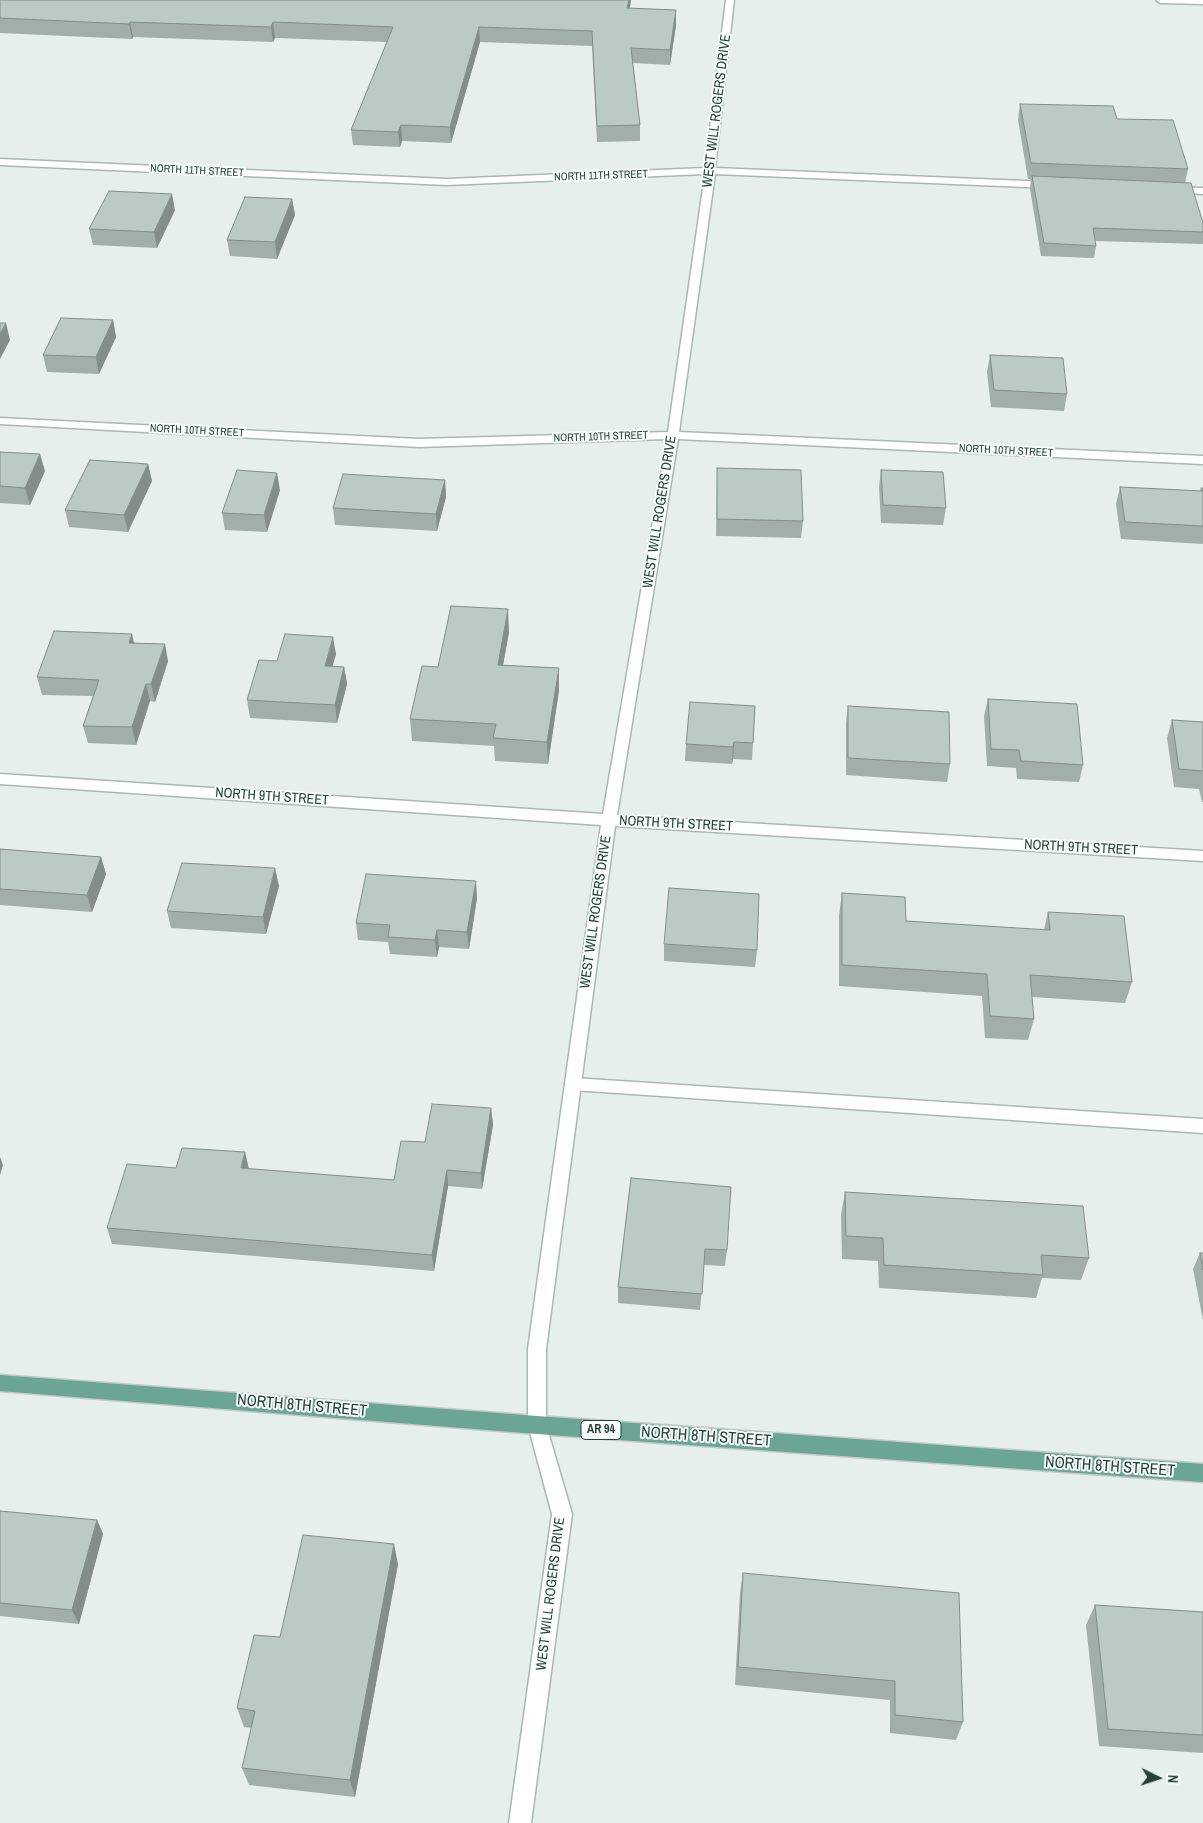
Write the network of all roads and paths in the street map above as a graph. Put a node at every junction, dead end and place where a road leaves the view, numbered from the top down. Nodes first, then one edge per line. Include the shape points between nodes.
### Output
1 (730, 0) edge
2 (1160, 0) edge
3 (1203, 1) edge
4 (0, 162) edge
5 (710, 171) junction
6 (1065, 186) edge
7 (1164, 190) edge
8 (1203, 191) edge
9 (0, 421) edge
10 (673, 435) junction
11 (1203, 460) edge
12 (0, 779) edge
13 (608, 820) junction
14 (1203, 856) edge
15 (573, 1084) junction
16 (1203, 1126) edge
17 (0, 1382) edge
18 (537, 1425) junction
19 (1203, 1474) edge
20 (520, 1823) edge

1 - 5 street, WEST WILL ROGERS DRIVE
2 - 3 street
4 - 5 street, NORTH 11TH STREET via 447,182
5 - 6 street, NORTH 11TH STREET
5 - 10 street, WEST WILL ROGERS DRIVE
7 - 8 street
9 - 10 street, NORTH 10TH STREET via 419,443
10 - 11 street, NORTH 10TH STREET
10 - 13 street, WEST WILL ROGERS DRIVE
12 - 13 street, NORTH 9TH STREET
13 - 14 street, NORTH 9TH STREET
13 - 15 street, WEST WILL ROGERS DRIVE
15 - 16 street
15 - 18 street, WEST WILL ROGERS DRIVE via 537,1349
17 - 18 main road, NORTH 8TH STREET / AR 94
18 - 19 main road, NORTH 8TH STREET / AR 94
18 - 20 street, WEST WILL ROGERS DRIVE via 562,1514

